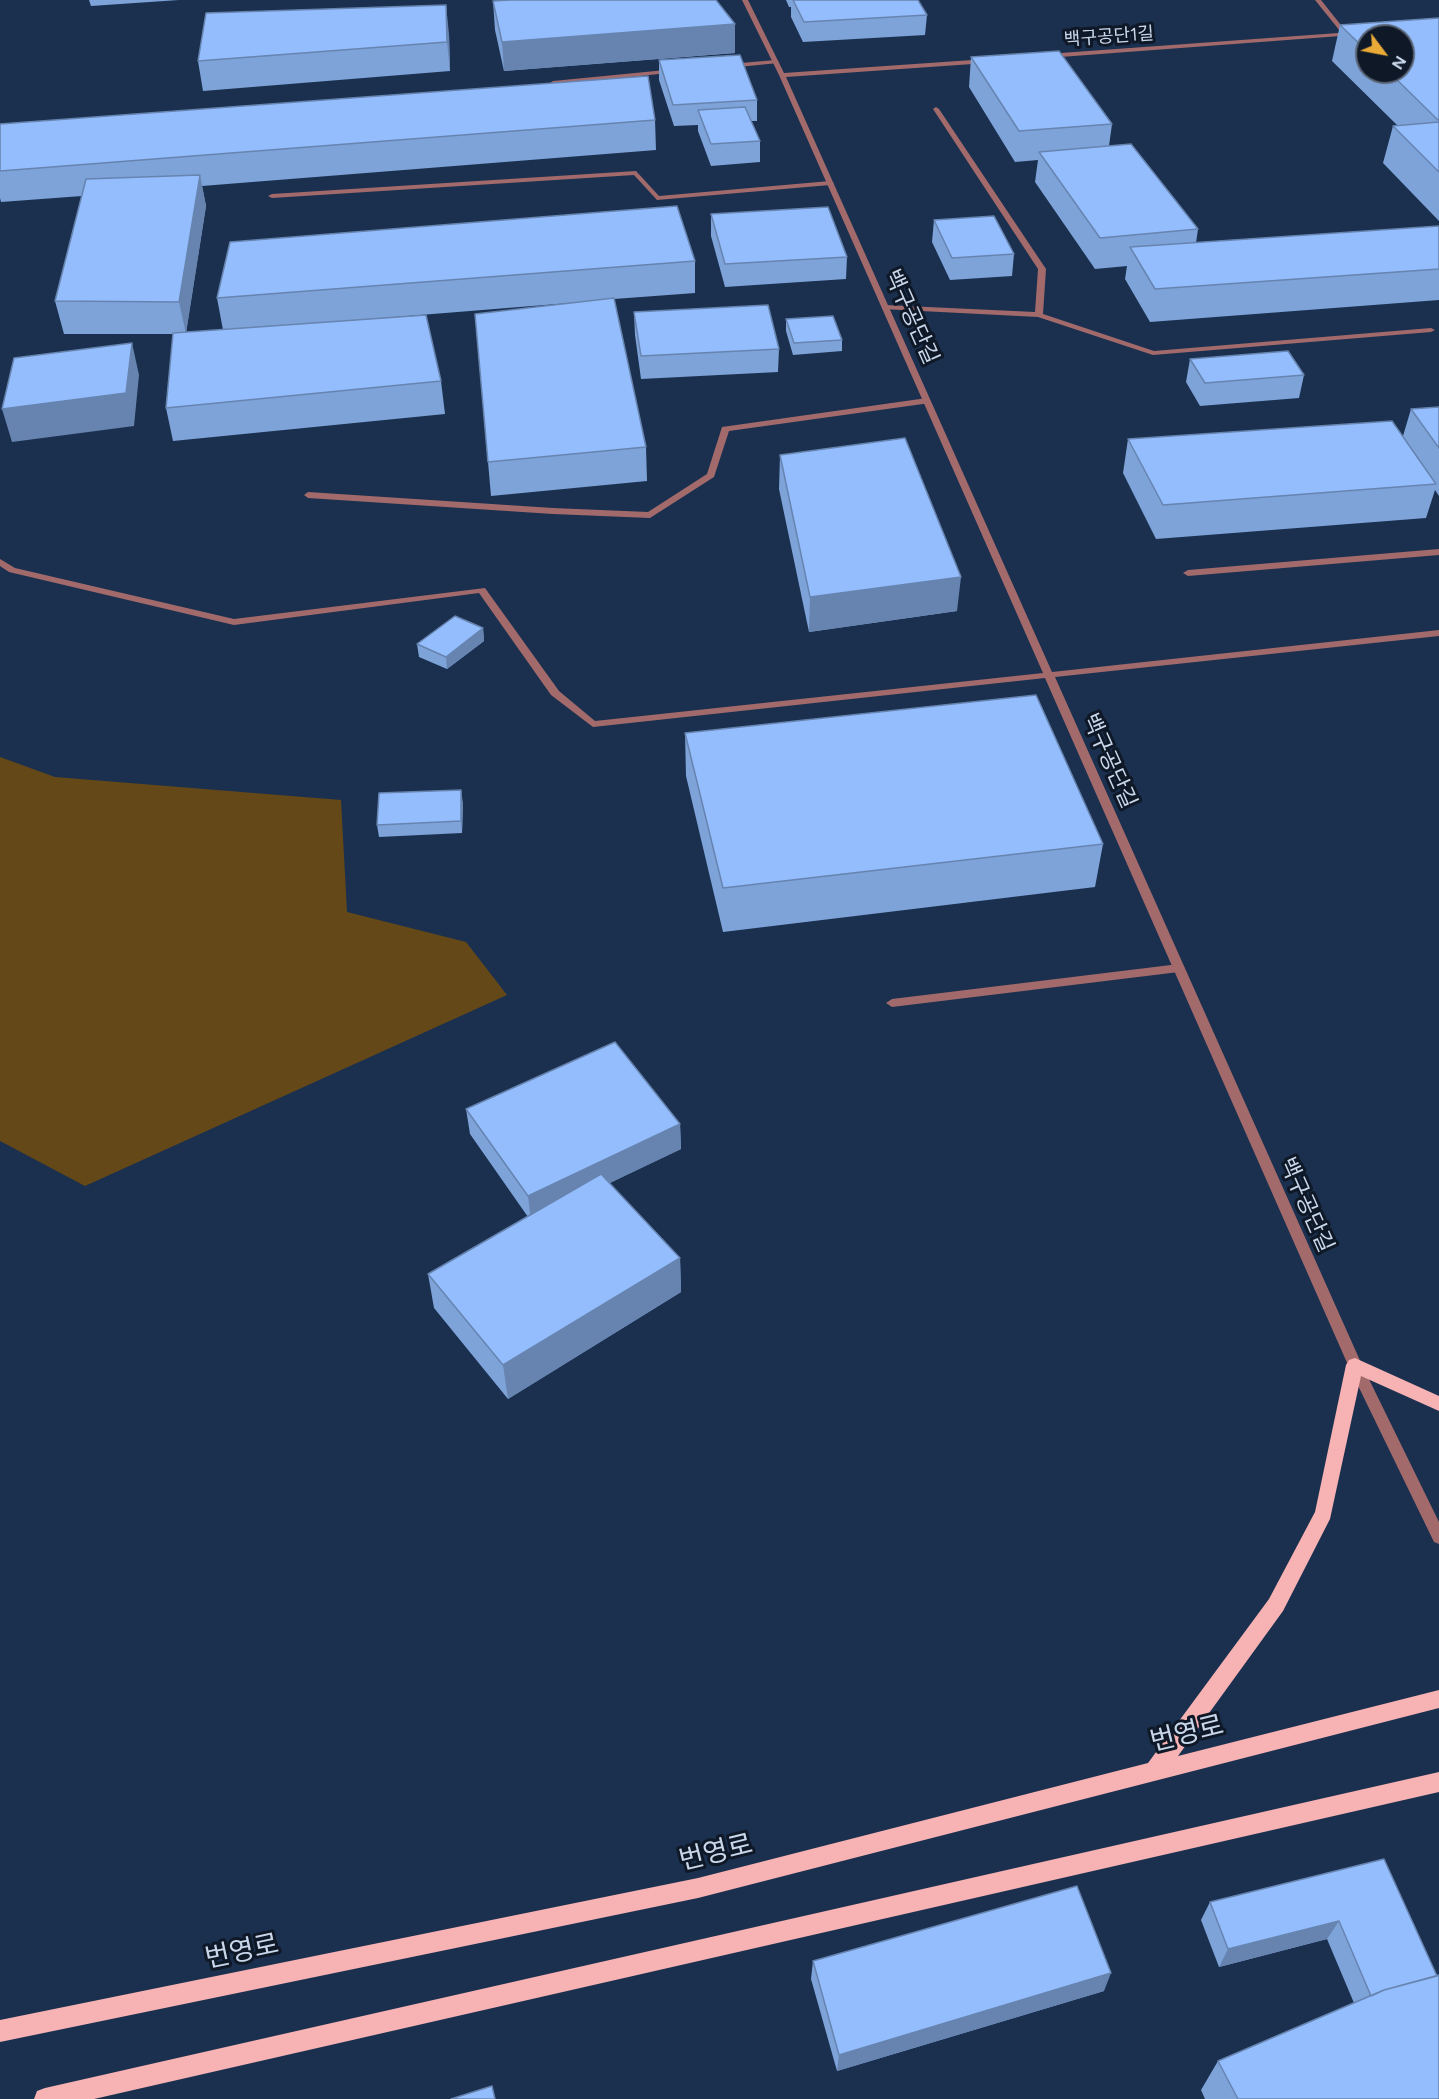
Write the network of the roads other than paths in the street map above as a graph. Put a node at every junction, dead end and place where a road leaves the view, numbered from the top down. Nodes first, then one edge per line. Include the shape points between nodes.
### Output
1 (745, 0) edge
2 (1318, 0) edge
3 (1355, 34) edge
4 (1346, 35) junction
5 (1040, 57) edge
6 (993, 60) edge
7 (776, 62) junction
8 (719, 67) edge
9 (684, 70) edge
10 (782, 75) junction
11 (548, 84) edge
12 (936, 109) dead end
13 (830, 183) junction
14 (272, 195) dead end
15 (885, 307) junction
16 (1039, 315) junction
17 (1431, 330) dead end
18 (927, 401) junction
19 (308, 495) dead end
20 (1439, 552) edge
21 (0, 562) edge
22 (1188, 573) dead end
23 (1439, 633) edge
24 (1049, 674) junction
25 (1179, 968) junction
26 (892, 1003) dead end
27 (1355, 1365) junction
28 (1439, 1404) edge
29 (1439, 1537) edge
30 (1439, 1699) edge
31 (1154, 1772) junction
32 (1439, 1782) edge
33 (0, 2031) edge
34 (45, 2099) edge

1 - 7 street, 백구공단길
2 - 4 street
3 - 4 street, 백구공단1길
4 - 5 street, 백구공단1길
6 - 10 street
7 - 8 street
7 - 10 street, 백구공단길
9 - 11 street
10 - 13 street, 백구공단길
12 - 16 street via 1042,269
13 - 14 street via 657,198 636,172
13 - 15 street, 백구공단길
15 - 16 street
15 - 18 street, 백구공단길
16 - 17 street via 1153,353
18 - 19 street via 725,429 711,475 650,515
18 - 24 street, 백구공단길
20 - 22 street
21 - 24 street via 12,570 234,622 482,590 555,693 593,724
23 - 24 street
24 - 25 street, 백구공단길
25 - 26 street
25 - 27 street, 백구공단길
27 - 28 main road
27 - 29 street, 백구공단길
27 - 31 main road via 1324,1513 1276,1605
30 - 31 main road, 번영로
31 - 33 main road, 번영로 via 698,1888
32 - 34 main road

